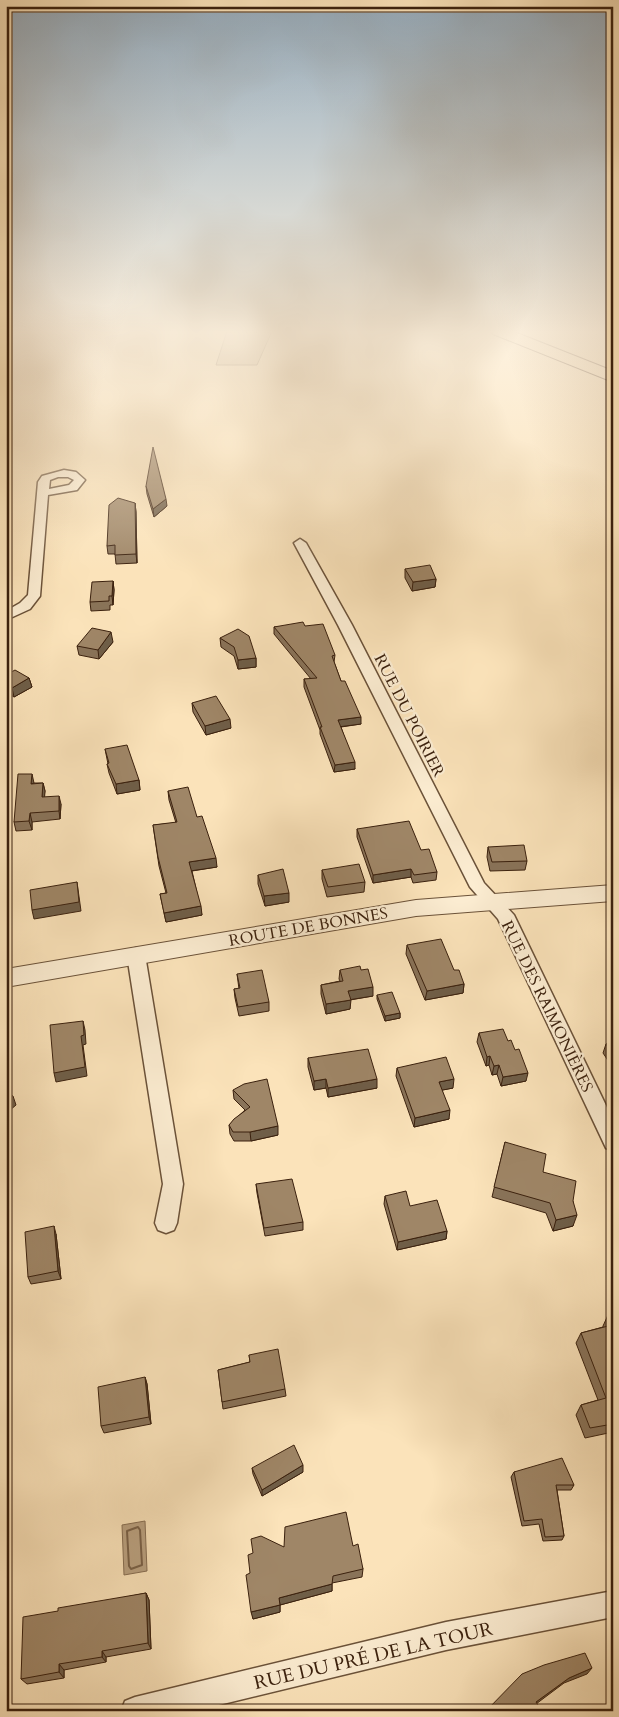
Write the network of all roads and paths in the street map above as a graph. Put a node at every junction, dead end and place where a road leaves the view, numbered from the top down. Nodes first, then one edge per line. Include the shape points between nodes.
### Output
1 (43, 493) dead end
2 (300, 543) dead end
3 (6, 616) edge
4 (613, 893) edge
5 (491, 901) junction
6 (136, 955) junction
7 (6, 978) edge
8 (613, 1142) edge
9 (166, 1223) dead end
10 (613, 1604) edge
11 (135, 1711) edge

1 - 3 street via 34,596 25,606
2 - 5 street, RUE DU POIRIER via 478,887
4 - 5 street, ROUTE DE BONNES
5 - 6 street, ROUTE DE BONNES via 416,908
5 - 8 street, RUE DES RAIMONIÈRES via 505,915
6 - 7 street, ROUTE DE BONNES
6 - 9 street via 173,1184
10 - 11 street, RUE DU PRÉ DE LA TOUR via 446,1636

